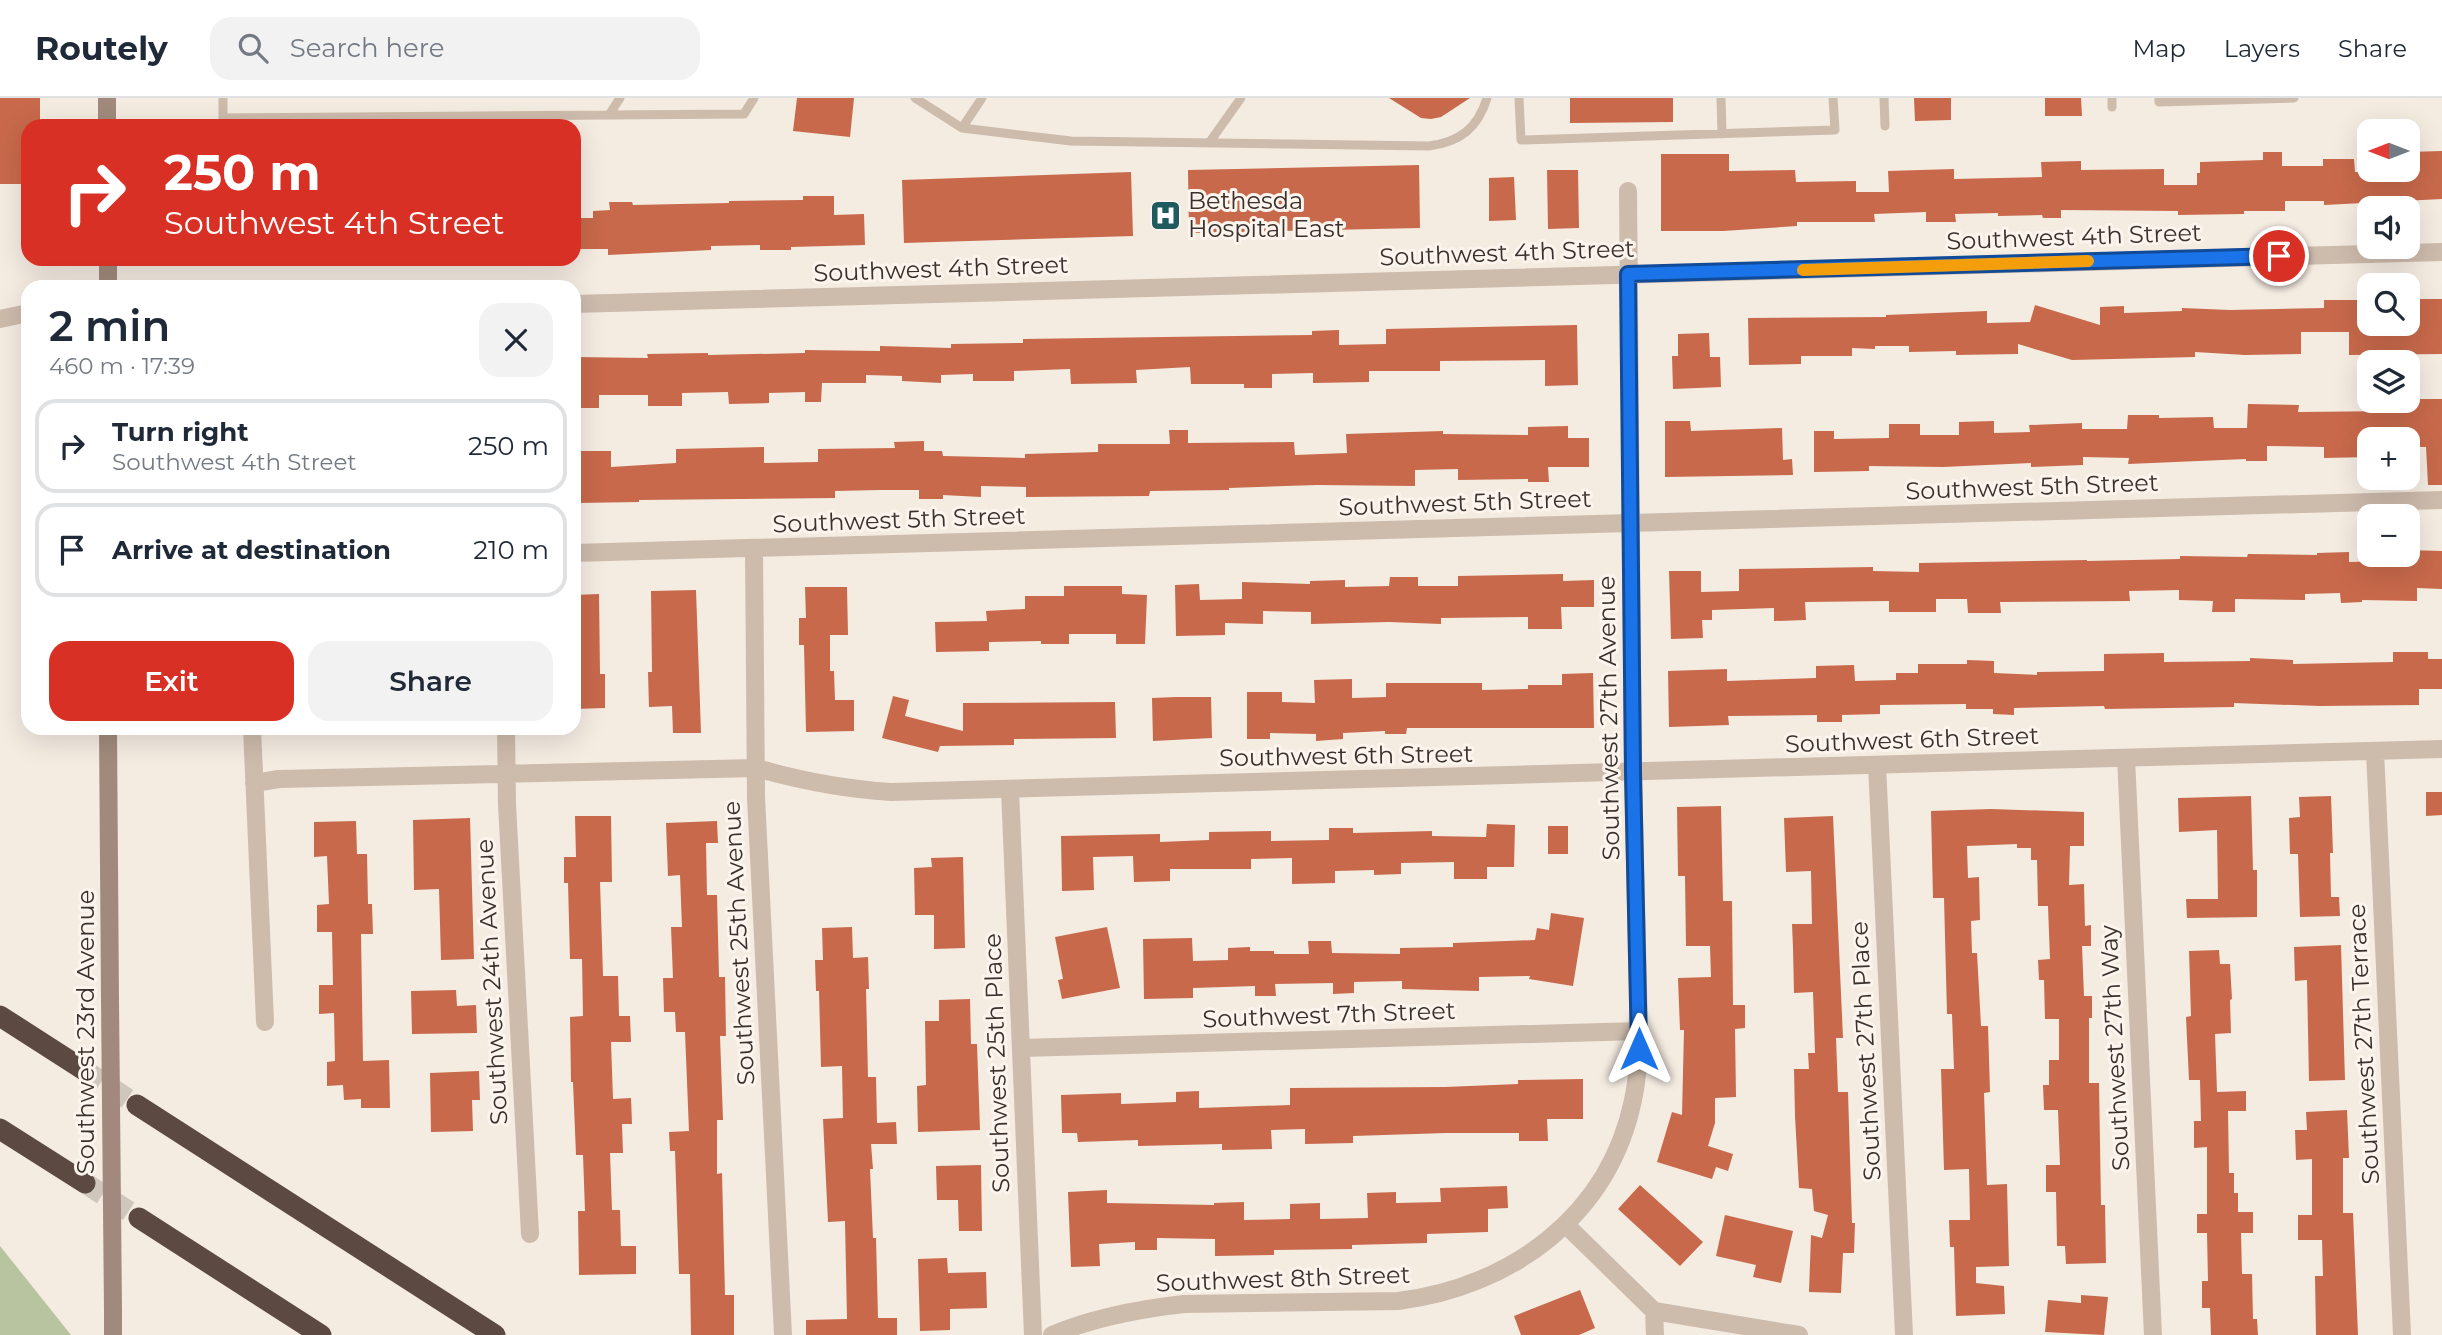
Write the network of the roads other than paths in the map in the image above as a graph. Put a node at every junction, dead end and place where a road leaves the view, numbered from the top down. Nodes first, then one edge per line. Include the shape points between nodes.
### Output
1 (107, 98) edge
2 (223, 98) edge
3 (620, 98) edge
4 (754, 98) edge
5 (915, 98) edge
6 (982, 98) edge
7 (1241, 98) edge
8 (1487, 98) edge
9 (1519, 98) edge
10 (1721, 98) edge
11 (1833, 98) edge
12 (1884, 98) edge
13 (2160, 98) edge
14 (2294, 98) edge
15 (609, 115) junction
16 (107, 119) edge
17 (1885, 126) dead end
18 (962, 128) junction
19 (1722, 134) junction
20 (1209, 143) junction
21 (1628, 191) dead end
22 (2442, 251) edge
23 (1628, 274) junction
24 (581, 304) edge
25 (21, 314) edge
26 (0, 319) edge
27 (2442, 500) edge
28 (1630, 523) junction
29 (754, 548) junction
30 (581, 553) edge
31 (108, 735) edge
32 (252, 735) edge
33 (506, 735) edge
34 (2442, 749) edge
35 (2375, 751) junction
36 (2126, 758) junction
37 (1877, 765) junction
38 (756, 768) junction
39 (1633, 773) junction
40 (507, 774) junction
41 (254, 783) junction
42 (1010, 790) junction
43 (0, 1016) edge
44 (265, 1022) dead end
45 (1639, 1031) junction
46 (1021, 1048) junction
47 (84, 1070) tunnel mouth
48 (137, 1105) tunnel mouth
49 (0, 1129) edge
50 (0, 1146) edge
51 (139, 1218) tunnel mouth
52 (1564, 1224) junction
53 (530, 1234) dead end
54 (1654, 1311) junction
55 (113, 1335) edge
56 (321, 1335) edge
57 (495, 1335) edge
58 (783, 1335) edge
59 (1033, 1335) edge
60 (1052, 1335) edge
61 (1655, 1335) edge
62 (1799, 1335) edge
63 (1904, 1335) edge
64 (2153, 1335) edge
65 (2402, 1335) edge

1 - 16 street
2 - 15 lane via 223,118
3 - 15 lane
4 - 15 lane via 744,114
5 - 18 lane
6 - 18 lane
7 - 20 lane
8 - 20 lane via 1473,127 1445,144
9 - 19 lane via 1521,140
10 - 19 lane
11 - 19 lane via 1835,130
12 - 17 lane
13 - 14 lane via 2160,102
18 - 20 lane via 1071,141
21 - 23 street, Southwest 27th Avenue
22 - 23 street, Southwest 4th Street
23 - 24 street, Southwest 4th Street
23 - 28 street, Southwest 27th Avenue
25 - 26 street
27 - 28 street, Southwest 5th Street
28 - 29 street, Southwest 5th Street
28 - 39 street, Southwest 27th Avenue
29 - 30 street, Southwest 5th Street
29 - 38 street, Southwest 25th Avenue
31 - 55 street, Southwest 23rd Avenue, bridge
32 - 41 street
33 - 40 street, Southwest 24th Avenue
34 - 35 street, Southwest 6th Street
35 - 36 street, Southwest 6th Street
35 - 65 street, Southwest 27th Terrace
36 - 37 street, Southwest 6th Street
36 - 64 street, Southwest 27th Way
37 - 39 street, Southwest 6th Street
37 - 63 street, Southwest 27th Place
38 - 40 street, Southwest 6th Street
38 - 42 street, Southwest 6th Street via 839,788
38 - 58 street, Southwest 25th Avenue
39 - 42 street, Southwest 6th Street
39 - 45 street, Southwest 27th Avenue
40 - 41 street, Southwest 6th Street
40 - 53 street, Southwest 24th Avenue
41 - 44 street
42 - 46 street, Southwest 25th Place
43 - 47 highway
45 - 46 street, Southwest 7th Street
45 - 52 street, Southwest 27th Avenue via 1635,1090 1622,1136 1598,1183
46 - 59 street, Southwest 25th Place
48 - 57 highway
49 - 50 highway via 83,1182
51 - 56 highway
52 - 54 street
52 - 60 street, Southwest 8th Street via 1493,1276 1425,1297 1184,1304 1119,1313
54 - 61 street
54 - 62 street

